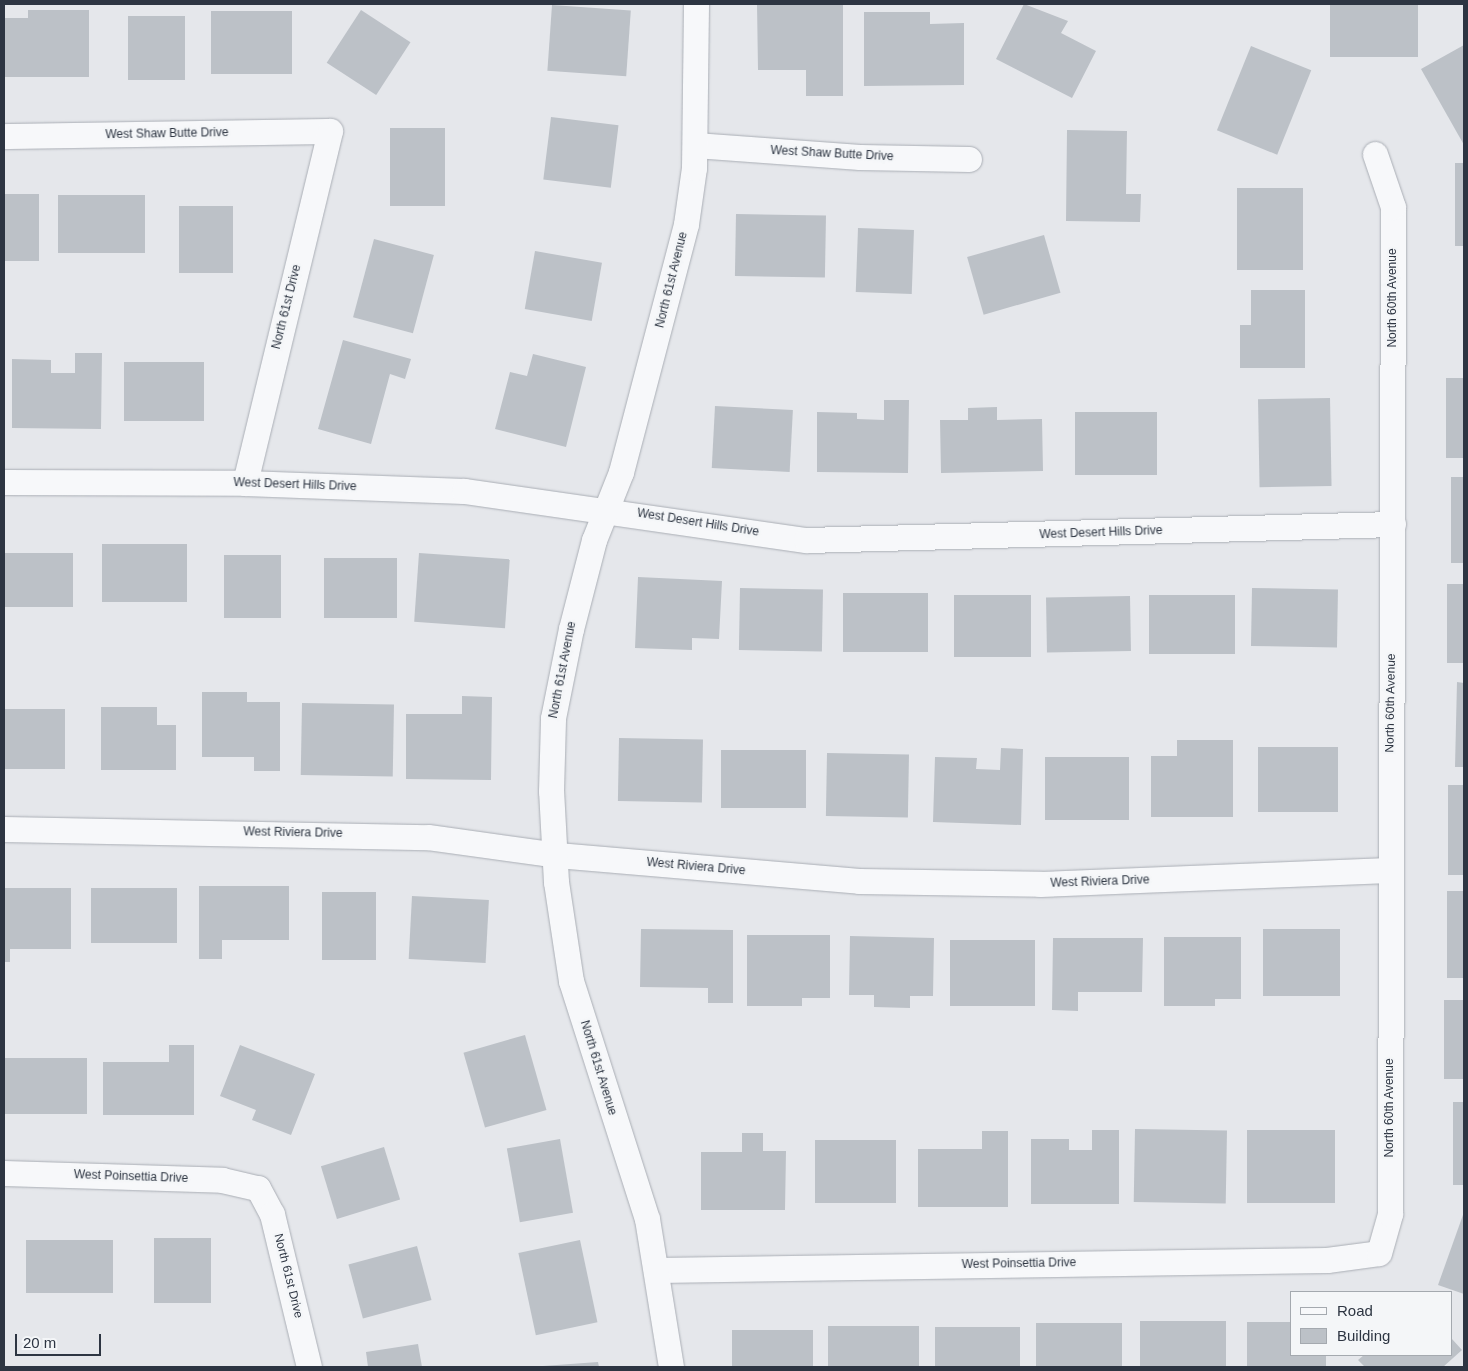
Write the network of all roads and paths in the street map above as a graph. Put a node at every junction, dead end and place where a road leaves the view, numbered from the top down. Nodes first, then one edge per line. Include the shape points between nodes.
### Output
1 (696, 4) edge
2 (330, 131) joint
3 (4, 136) edge
4 (695, 145) junction
5 (1375, 154) dead end
6 (969, 158) dead end
7 (4, 482) edge
8 (245, 483) junction
9 (607, 508) junction
10 (1393, 524) junction
11 (4, 829) edge
12 (557, 855) junction
13 (1389, 870) junction
14 (4, 1173) edge
15 (258, 1188) joint
16 (1379, 1253) joint
17 (658, 1270) junction
18 (308, 1367) edge
19 (671, 1367) edge

1 - 4 street, North 61st Avenue
2 - 3 street, West Shaw Butte Drive
2 - 8 street, North 61st Drive
4 - 6 street, West Shaw Butte Drive via 860,157
4 - 9 street, North 61st Avenue via 674,281 621,472
5 - 10 street, North 60th Avenue via 1393,207
7 - 8 street, West Desert Hills Drive
8 - 9 street, West Desert Hills Drive via 464,491
9 - 10 street, West Desert Hills Drive via 806,540
9 - 12 street, North 61st Avenue via 571,630 553,718 551,791
10 - 13 street, North 60th Avenue
11 - 12 street, West Riviera Drive via 428,837
12 - 13 street, West Riviera Drive via 859,881 1040,884
12 - 17 street, North 61st Avenue via 556,882 571,980 647,1219
13 - 16 street, North 60th Avenue via 1390,1214
14 - 15 street, West Poinsettia Drive via 222,1180
15 - 18 street, North 61st Drive via 272,1214
16 - 17 street, West Poinsettia Drive via 1327,1260
17 - 19 street, North 61st Avenue

